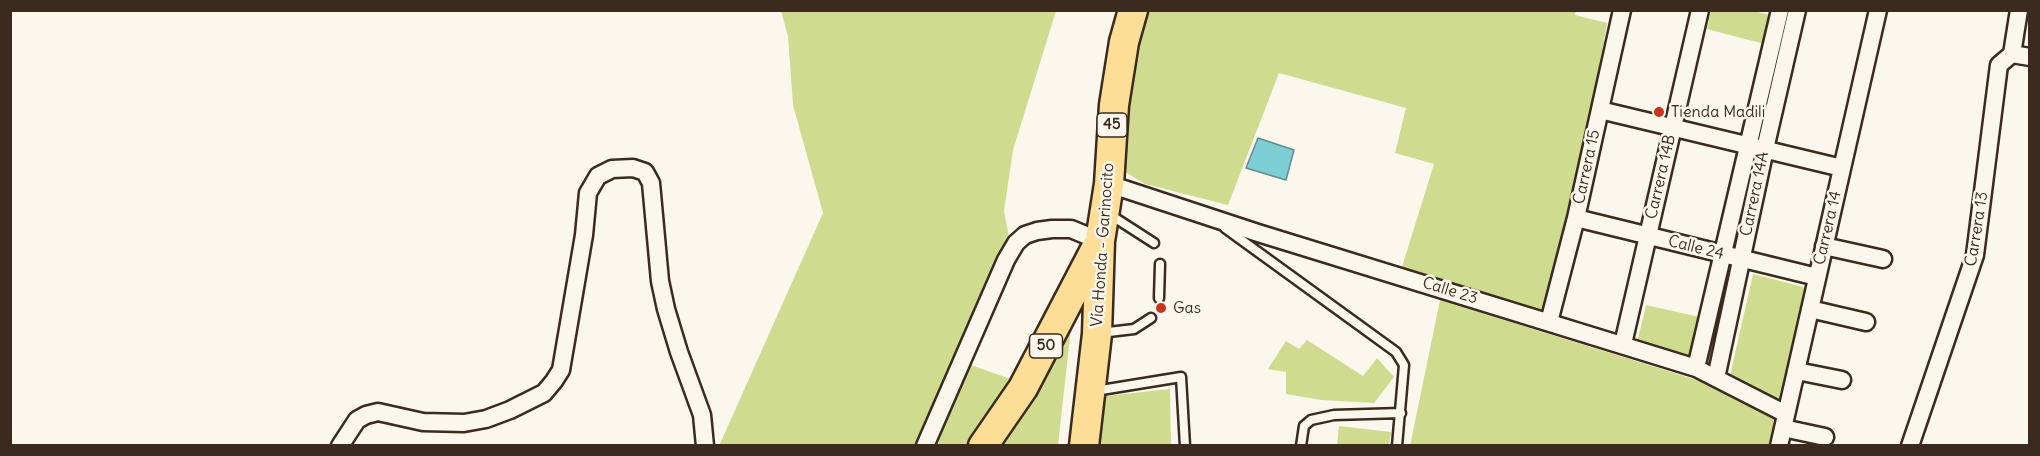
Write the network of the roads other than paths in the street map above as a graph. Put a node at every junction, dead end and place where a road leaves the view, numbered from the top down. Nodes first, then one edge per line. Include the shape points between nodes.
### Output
1 (1133, 10) edge
2 (1622, 10) edge
3 (1700, 10) edge
4 (1780, 10) edge
5 (1797, 10) edge
6 (1878, 10) edge
7 (2019, 10) edge
8 (2012, 54) junction
9 (2030, 57) edge
10 (1600, 110) junction
11 (1672, 128) junction
12 (1757, 148) junction
13 (1842, 168) junction
14 (1107, 198) junction
15 (1204, 215) junction
16 (1576, 218) junction
17 (1648, 236) junction
18 (1100, 241) junction
19 (1154, 243) dead end
20 (1824, 246) junction
21 (1721, 255) junction
22 (1741, 259) junction
23 (1883, 259) dead end
24 (1160, 264) dead end
25 (1817, 277) junction
26 (1159, 298) dead end
27 (1810, 309) junction
28 (1151, 318) dead end
29 (1549, 322) junction
30 (1866, 322) dead end
31 (1097, 333) junction
32 (1623, 344) junction
33 (1696, 368) junction
34 (1797, 370) junction
35 (1716, 378) junction
36 (1842, 380) dead end
37 (1091, 392) junction
38 (1401, 413) junction
39 (1784, 421) junction
40 (1088, 436) edge
41 (1825, 437) dead end
42 (340, 446) edge
43 (705, 446) edge
44 (925, 446) edge
45 (983, 446) edge
46 (1185, 446) edge
47 (1301, 446) edge
48 (1397, 446) edge
49 (1779, 446) edge
50 (1910, 446) edge

1 - 14 highway, Vía Honda - Garinocito / 45 via 1114,105
2 - 10 street, Carrera 15
3 - 11 street, Carrera 14B
4 - 12 street, Carrera 14A
5 - 12 street, Carrera 14A
6 - 13 street, Carrera 14
7 - 8 street, Carrera 13
8 - 9 street
8 - 50 street, Carrera 13 via 1999,65 1976,255
10 - 11 street
10 - 16 street, Carrera 15
11 - 12 street
11 - 17 street, Carrera 14B
12 - 13 street
12 - 21 street, Carrera 14A
12 - 22 street, Carrera 14A
13 - 20 street, Carrera 14
14 - 15 street, Calle 23
14 - 18 highway, Vía Honda - Garinocito / 45
14 - 19 lane
15 - 29 street, Calle 23
15 - 38 lane via 1243,239 1396,352 1404,365
16 - 17 street, Calle 24
16 - 29 street, Carrera 15
17 - 21 street, Calle 24
17 - 32 street, Carrera 14B
18 - 31 highway, Vía Honda - Garinocito / 45
18 - 44 street via 1071,229 1052,229 1025,235 1016,243
18 - 45 highway, 50 via 1041,357
20 - 23 street
20 - 25 street, Carrera 14
21 - 22 street, Calle 24
21 - 33 street, Carrera 14A
22 - 25 street, Calle 24
22 - 35 street, Carrera 14A
24 - 26 lane
25 - 27 street, Carrera 14
27 - 30 street
27 - 34 street, Carrera 14
28 - 31 lane via 1134,329
29 - 32 street, Calle 23
31 - 37 highway, Vía Honda - Garinocito / 45
32 - 33 street, Calle 23
33 - 35 street, Calle 23
34 - 36 street
34 - 39 street, Carrera 14
35 - 39 street, Calle 23
37 - 40 highway, Vía Honda - Garinocito / 45
37 - 46 lane via 1180,377
38 - 47 lane via 1334,415 1311,420 1304,426
38 - 48 lane
39 - 41 street, Calle 23
39 - 49 street, Carrera 14
42 - 43 street via 357,420 366,415 378,412 423,422 464,423 486,419 544,393 561,370 588,192 598,176 612,169 633,168 645,172 651,183 662,290 702,415

